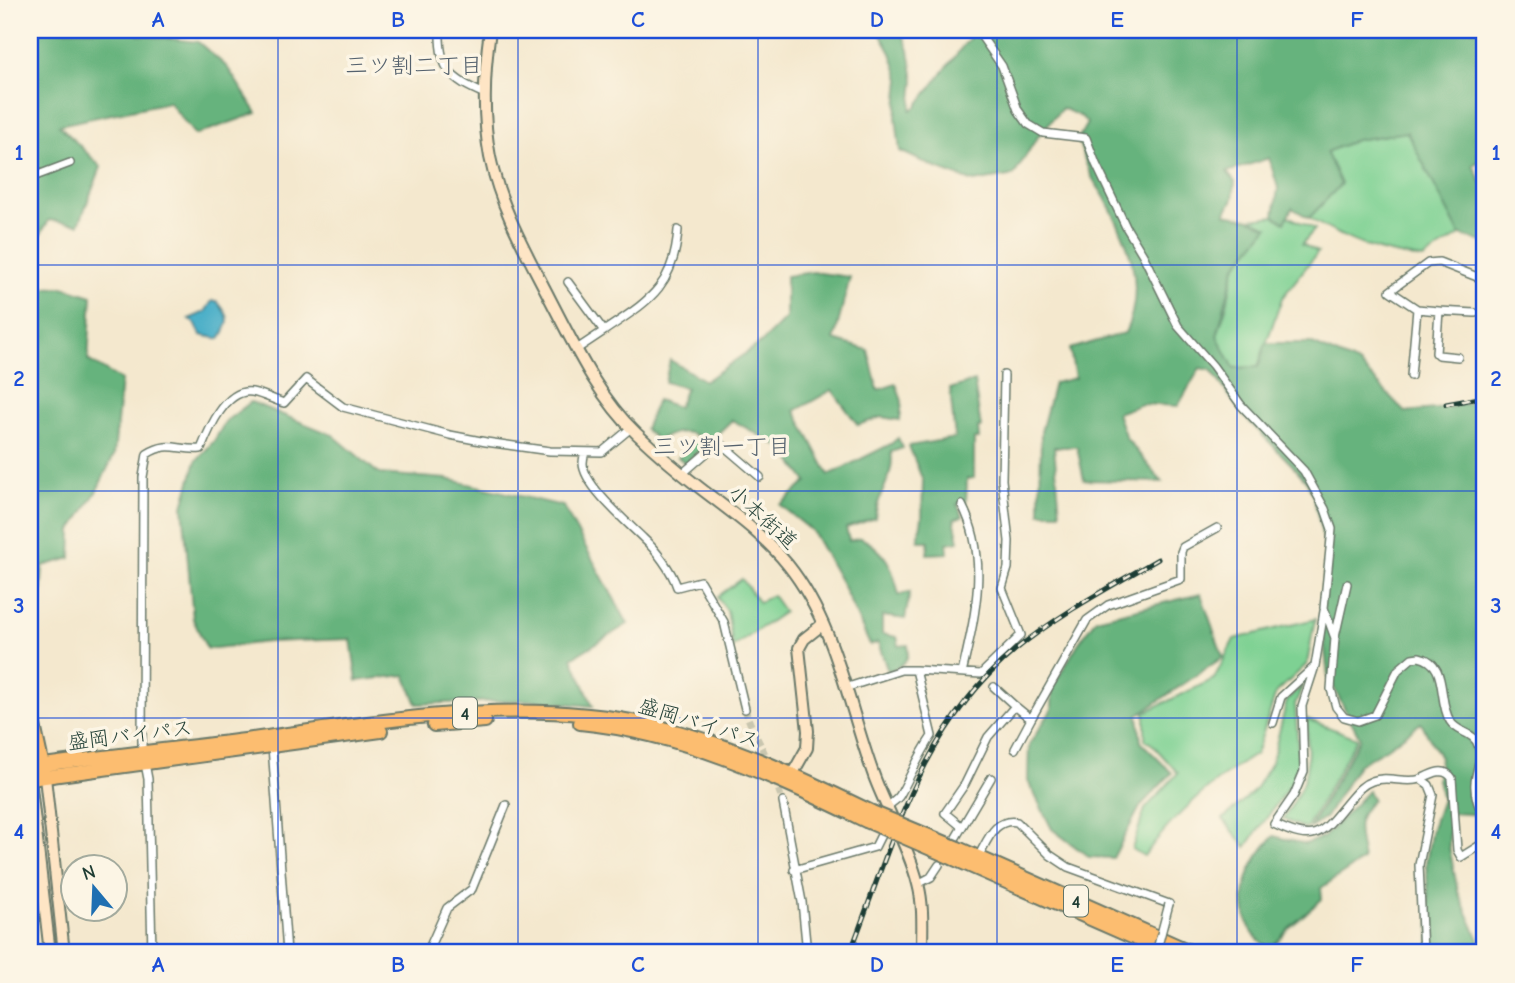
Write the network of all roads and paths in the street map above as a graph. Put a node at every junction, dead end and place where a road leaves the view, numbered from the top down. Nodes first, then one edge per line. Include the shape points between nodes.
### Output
1 (440, 30) edge
2 (490, 30) edge
3 (976, 30) edge
4 (485, 94) junction
5 (70, 163) dead end
6 (30, 178) edge
7 (678, 230) dead end
8 (1485, 279) edge
9 (568, 282) dead end
10 (1417, 309) junction
11 (1439, 311) junction
12 (1475, 313) dead end
13 (604, 331) junction
14 (577, 349) junction
15 (1458, 357) dead end
16 (1004, 375) dead end
17 (1411, 376) dead end
18 (631, 428) junction
19 (585, 452) junction
20 (682, 474) junction
21 (760, 477) dead end
22 (962, 505) dead end
23 (1217, 528) dead end
24 (1347, 584) dead end
25 (1324, 608) junction
26 (823, 624) junction
27 (1335, 638) junction
28 (1314, 669) junction
29 (916, 670) junction
30 (962, 673) junction
31 (994, 687) dead end
32 (845, 688) junction
33 (1015, 706) junction
34 (30, 707) edge
35 (745, 709) tunnel mouth
36 (1031, 719) junction
37 (1273, 723) dead end
38 (272, 746) junction
39 (1015, 749) dead end
40 (144, 759) junction
41 (30, 767) edge
42 (44, 771) junction
43 (30, 778) edge
44 (991, 778) dead end
45 (790, 779) junction
46 (1421, 779) junction
47 (783, 802) tunnel mouth
48 (506, 805) dead end
49 (887, 805) junction
50 (1485, 819) edge
51 (962, 827) junction
52 (1485, 842) edge
53 (956, 849) junction
54 (978, 857) junction
55 (939, 865) dead end
56 (794, 870) junction
57 (918, 884) junction
58 (50, 953) edge
59 (64, 953) edge
60 (152, 953) edge
61 (287, 953) edge
62 (427, 953) edge
63 (807, 953) edge
64 (922, 953) edge
65 (1156, 953) edge
66 (1168, 953) edge
67 (1195, 953) edge
68 (1423, 953) edge

1 - 4 street via 443,62 450,76
2 - 4 street, 小本街道
3 - 25 street via 1002,66 1028,124 1043,133 1086,138 1178,326 1318,492 1332,529
4 - 14 street, 小本街道 via 490,159 502,197
5 - 6 street
7 - 13 street via 666,279 656,293
8 - 10 street via 1438,262 1428,263 1390,291
9 - 13 street
10 - 11 street
10 - 17 street
11 - 12 street
11 - 15 street via 1436,353
13 - 14 street
14 - 18 street, 小本街道
16 - 30 street via 1002,480 1009,548 1002,588 1021,635 981,674
18 - 19 street via 602,452
18 - 20 street, 小本街道
19 - 35 street via 584,470 597,490 649,545 677,587 700,582 713,601 724,622
19 - 40 street via 450,435 343,407 306,379 284,403 251,392 234,395 212,422 201,449 159,446 147,454 143,477
20 - 21 street via 719,442
20 - 26 street, 小本街道 via 771,544
22 - 30 street via 974,532 979,579
23 - 36 street via 1183,547 1181,579 1108,605 1087,620
24 - 27 street
25 - 27 street
25 - 28 street
26 - 32 street, 小本街道
26 - 45 street via 799,648 807,748
27 - 50 street via 1333,700 1352,720 1376,715 1405,663 1419,657 1433,663 1450,722 1479,745 1475,793
28 - 37 street via 1281,697
28 - 46 street via 1302,706 1304,771 1274,824 1302,836 1315,835 1369,782
29 - 30 street
29 - 32 street via 901,670
29 - 49 street via 932,736 898,798
31 - 33 street
32 - 49 street, 小本街道
33 - 36 street
33 - 51 street via 988,737 945,813
34 - 42 highway
36 - 39 street
38 - 40 highway, 盛岡バイパス / 4
38 - 45 highway, 盛岡バイパス / 4 via 449,723 571,723 678,741
38 - 61 street
40 - 42 highway, 盛岡バイパス / 4
40 - 45 highway, 盛岡バイパス / 4 via 459,714 530,713 599,716 651,725 723,746
40 - 60 street
41 - 42 highway, 盛岡バイパス / 4
42 - 43 highway, 盛岡バイパス / 4
42 - 59 street
43 - 58 street
44 - 51 street
45 - 53 highway, 盛岡バイパス / 4, bridge
46 - 52 street via 1443,771 1452,778 1461,857
46 - 68 street via 1429,785 1433,800 1419,865
47 - 56 street
48 - 62 street via 472,889 447,908
49 - 56 street via 875,847
49 - 57 street, 小本街道
51 - 53 street
53 - 54 highway, 盛岡バイパス / 4
53 - 66 highway, 盛岡バイパス / 4
54 - 65 street, bridge via 995,827 1004,821 1017,822 1068,867 1170,904
54 - 67 highway, 盛岡バイパス / 4
55 - 57 street via 931,877
56 - 63 street
57 - 64 street, 小本街道

